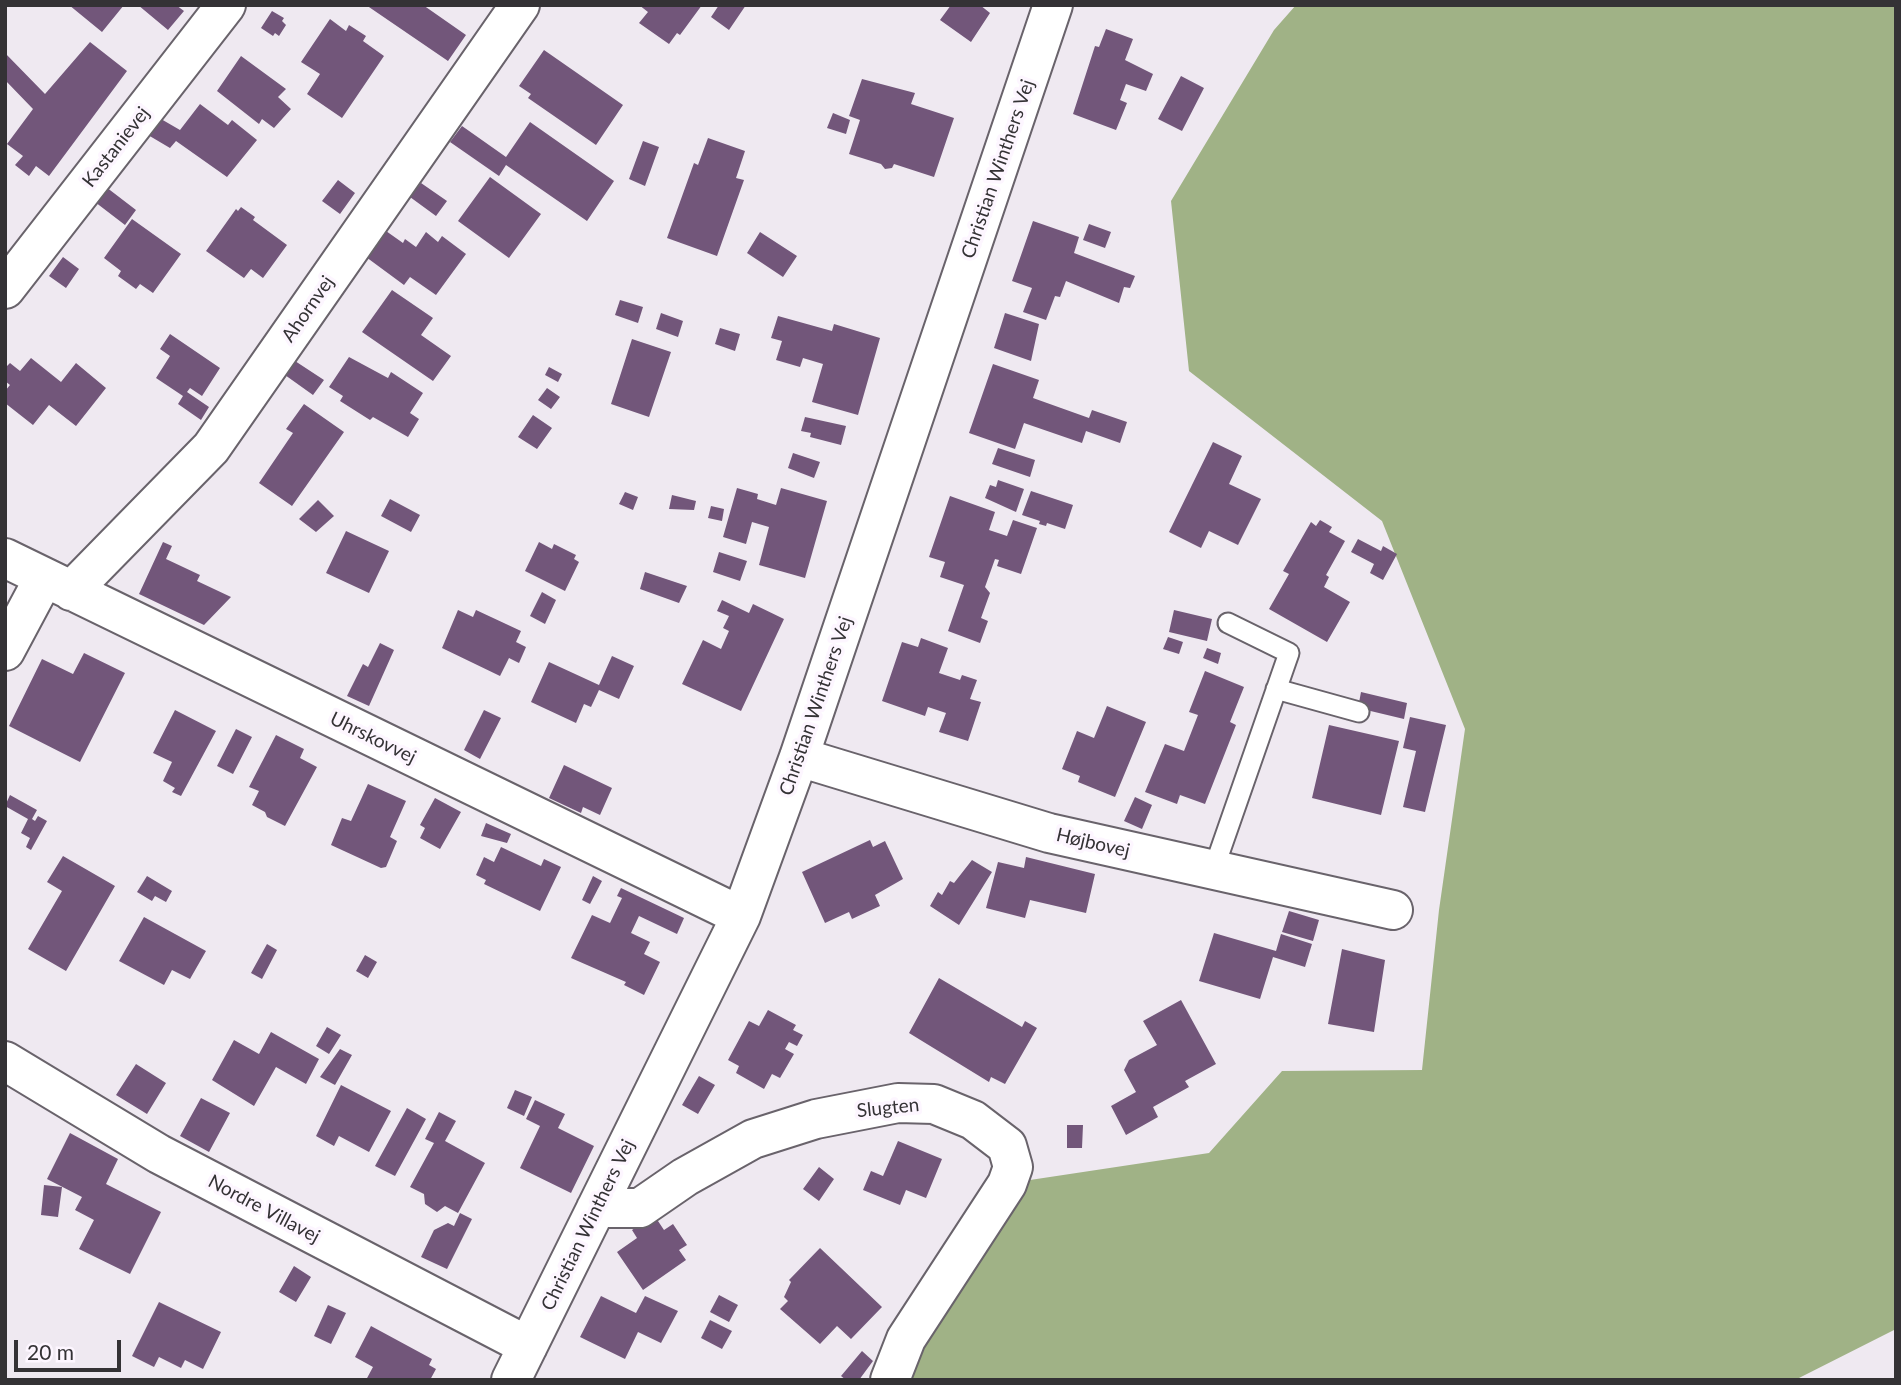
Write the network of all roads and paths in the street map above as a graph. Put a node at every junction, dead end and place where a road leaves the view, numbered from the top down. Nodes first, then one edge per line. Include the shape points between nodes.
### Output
1 (226, 5) edge
2 (520, 5) edge
3 (1053, 5) edge
4 (5, 289) edge
5 (5, 558) edge
6 (57, 584) junction
7 (1228, 623) dead end
8 (5, 651) edge
9 (1276, 689) junction
10 (1360, 712) dead end
11 (799, 757) junction
12 (1213, 871) junction
13 (1393, 910) dead end
14 (741, 916) junction
15 (5, 1061) edge
16 (596, 1208) junction
17 (519, 1363) edge
18 (890, 1380) edge

1 - 4 street, Kastanievej
2 - 6 street, Ahornvej via 211,448
3 - 11 street, Christian Winthers Vej
5 - 6 street, Uhrskovvej
6 - 8 street, Ahornvej
6 - 14 street, Uhrskovvej
7 - 9 lane via 1289,653
9 - 10 lane
9 - 12 lane
11 - 12 street, Højbovej via 1049,833
11 - 14 street, Christian Winthers Vej
12 - 13 street, Højbovej
14 - 16 street, Christian Winthers Vej
15 - 17 street, Nordre Villavej
16 - 17 street, Christian Winthers Vej
16 - 18 street, Slugten via 640,1208 753,1139 816,1119 898,1104 934,1104 973,1120 1007,1146 1013,1167 1007,1184 906,1339

